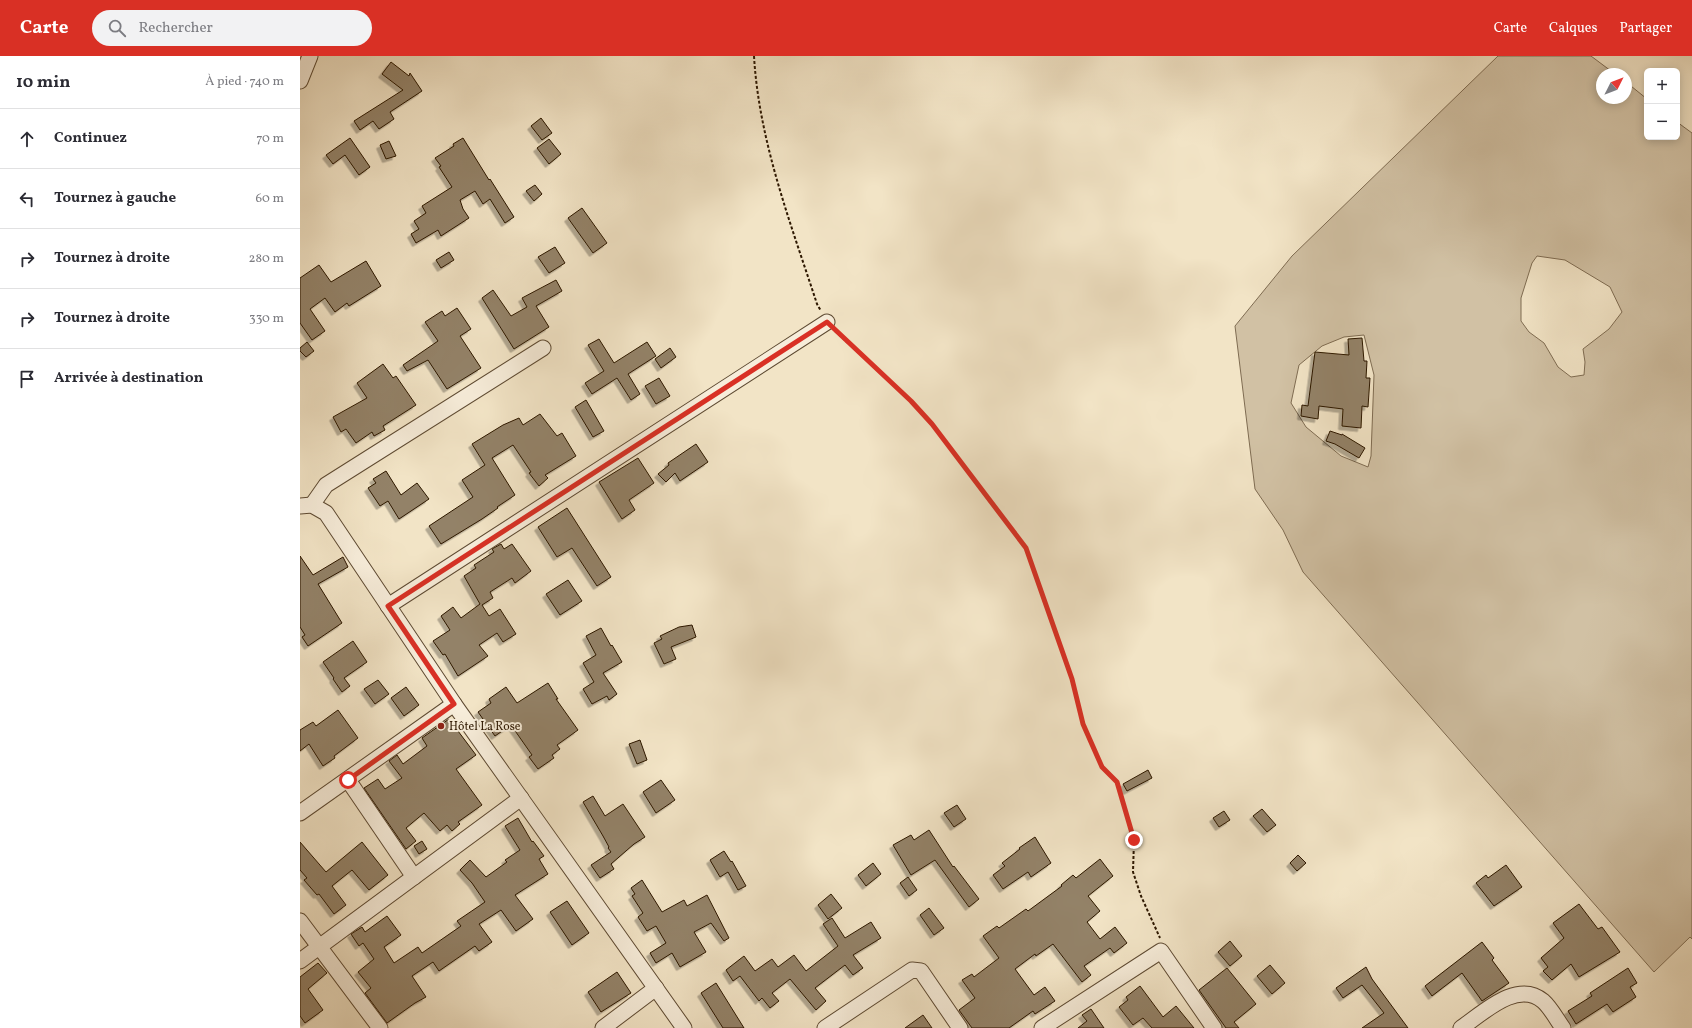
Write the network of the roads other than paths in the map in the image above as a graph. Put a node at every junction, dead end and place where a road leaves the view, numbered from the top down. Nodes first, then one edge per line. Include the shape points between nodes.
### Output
1 (310, 56) edge
2 (301, 74) edge
3 (827, 322) road end
4 (543, 348) dead end
5 (306, 506) edge
6 (388, 606) junction
7 (454, 704) junction
8 (348, 780) junction
9 (521, 798) junction
10 (300, 813) edge
11 (414, 877) junction
12 (300, 921) edge
13 (320, 947) junction
14 (300, 961) edge
15 (656, 988) junction
16 (380, 1028) edge
17 (603, 1028) edge
18 (684, 1028) edge
19 (825, 1028) edge
20 (960, 1028) edge
21 (1042, 1028) edge
22 (1214, 1028) edge
23 (1461, 1028) edge
24 (1563, 1028) edge

1 - 2 street
3 - 6 street
4 - 5 street via 326,485
5 - 6 street via 326,513
6 - 7 street
7 - 8 street
7 - 9 street
8 - 10 street
8 - 11 street
9 - 11 street
9 - 15 street
11 - 13 street
12 - 13 street
13 - 14 street
13 - 16 street
15 - 17 street
15 - 18 street
19 - 20 street via 917,969 921,971
21 - 22 street via 1162,951
23 - 24 street via 1509,995 1527,993 1542,1000

